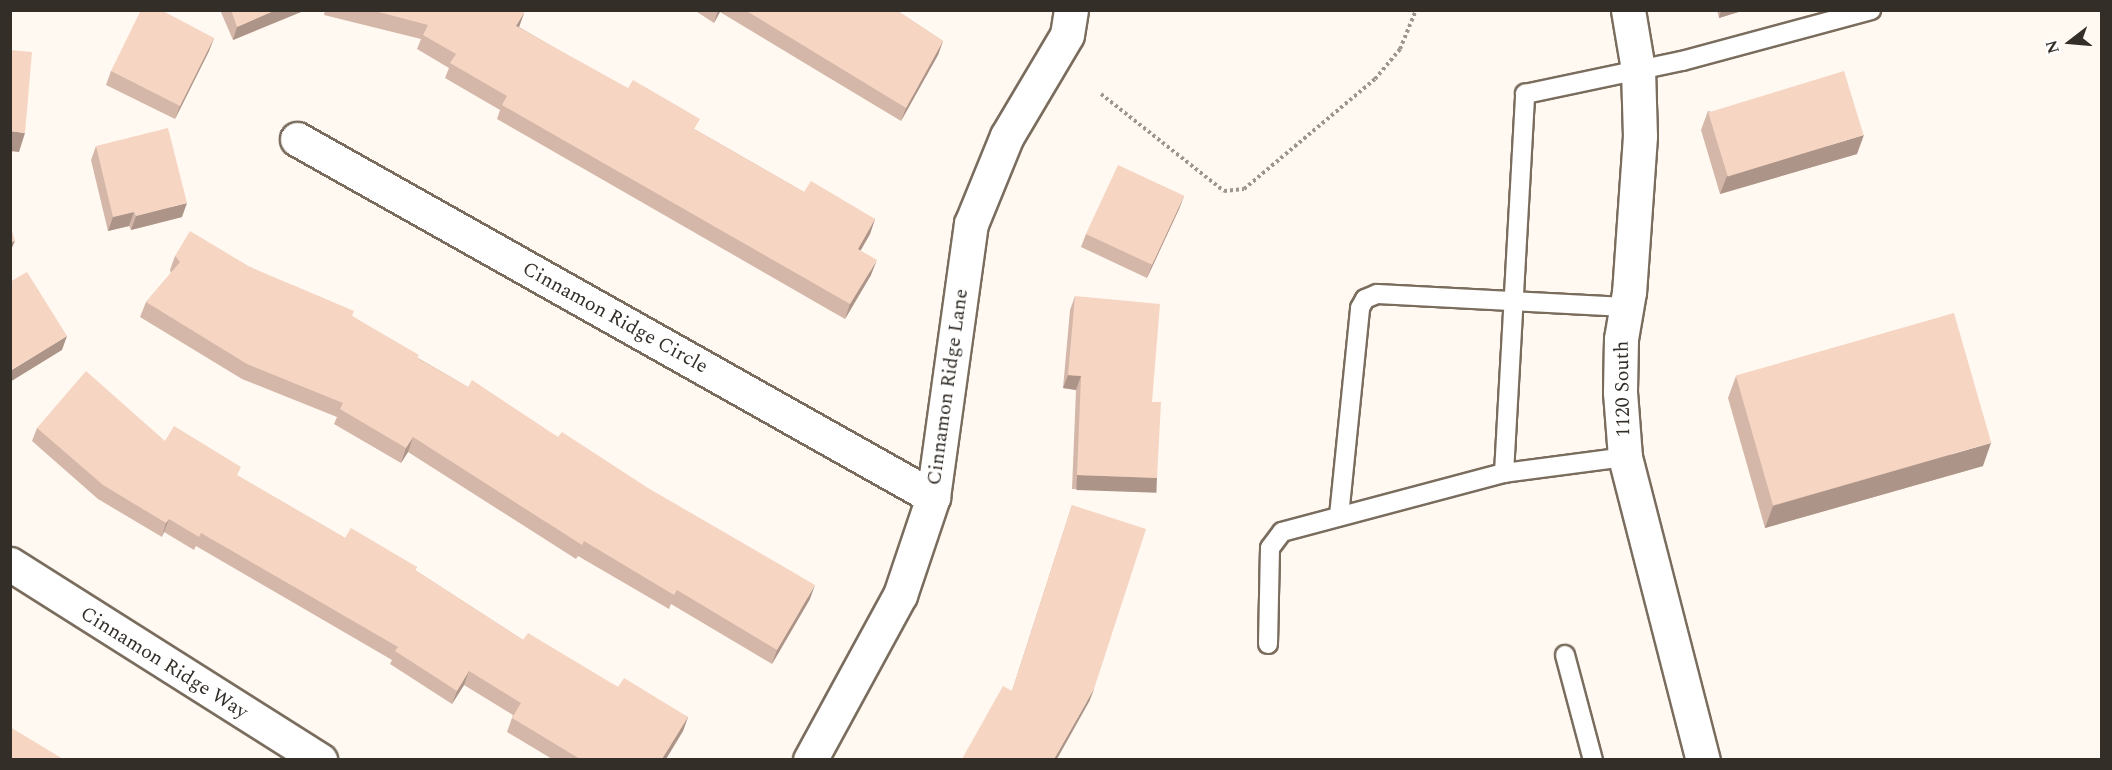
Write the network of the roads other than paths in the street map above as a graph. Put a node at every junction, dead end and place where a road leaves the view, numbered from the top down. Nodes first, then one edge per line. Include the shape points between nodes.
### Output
1 (1071, 10) edge
2 (1628, 10) edge
3 (1871, 10) edge
4 (1638, 69) junction
5 (297, 139) dead end
6 (1512, 302) junction
7 (1626, 307) junction
8 (1625, 458) junction
9 (1504, 473) junction
10 (933, 497) junction
11 (1340, 516) junction
12 (10, 564) edge
13 (1268, 644) dead end
14 (1565, 655) dead end
15 (320, 759) edge
16 (810, 759) edge
17 (1593, 759) edge
18 (1702, 759) edge

1 - 10 street, Cinnamon Ridge Lane via 1067,35 1007,136 971,224
2 - 4 street, 1120 South
3 - 4 lane
4 - 6 lane via 1525,94
4 - 7 street, 1120 South via 1640,136
5 - 10 street, Cinnamon Ridge Circle
6 - 7 lane
6 - 9 lane
6 - 11 lane via 1377,294 1365,299 1360,308
7 - 8 street, 1120 South via 1620,392
8 - 9 lane
8 - 18 street, 1120 South
9 - 11 lane
10 - 16 street, Cinnamon Ridge Lane via 900,595
11 - 13 lane via 1282,532 1273,539
12 - 15 street, Cinnamon Ridge Way
14 - 17 lane

